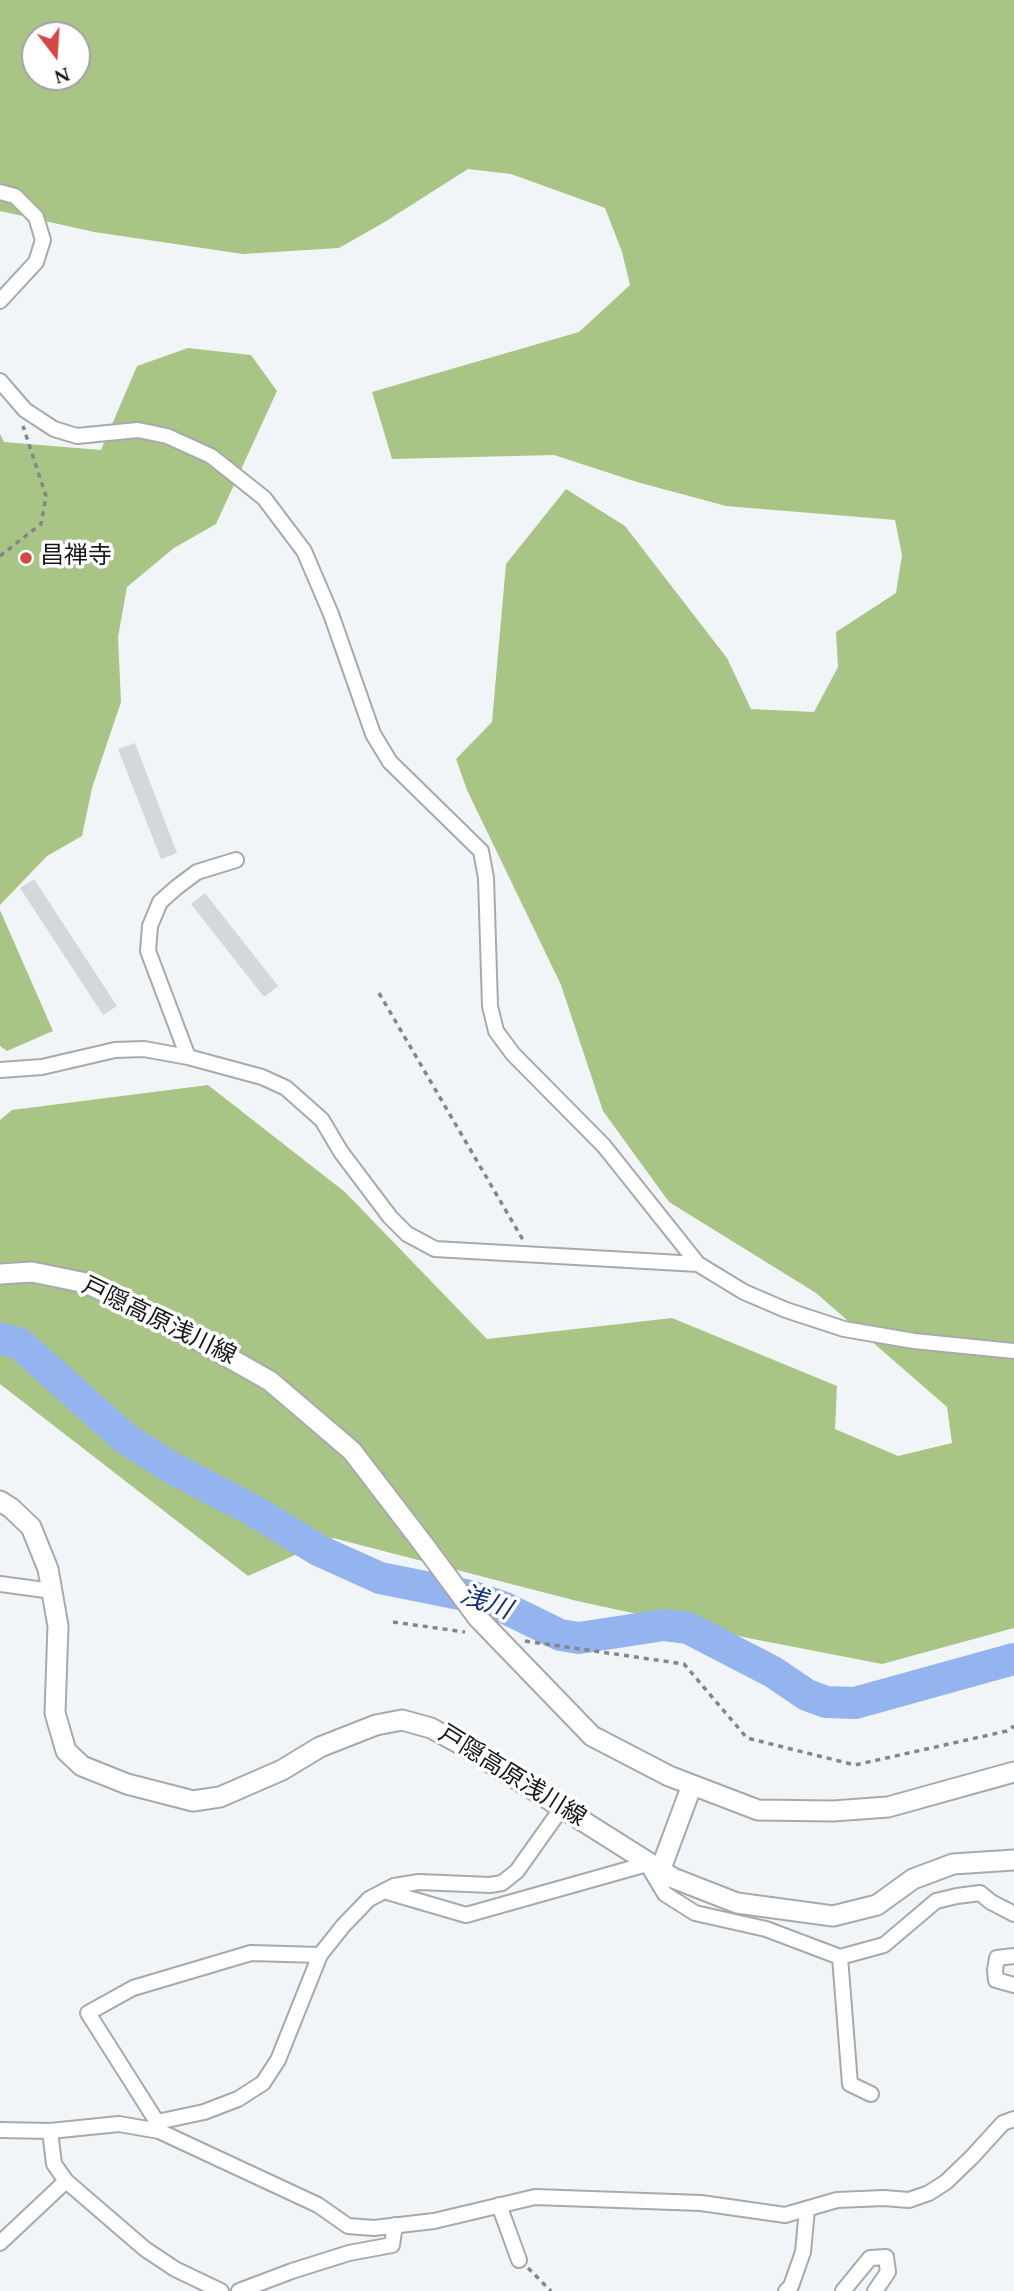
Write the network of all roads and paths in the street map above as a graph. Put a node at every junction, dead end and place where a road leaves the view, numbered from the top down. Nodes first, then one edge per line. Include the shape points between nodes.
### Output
1 (0, 192) edge
2 (0, 301) edge
3 (0, 381) edge
4 (25, 410) junction
5 (0, 556) edge
6 (236, 860) dead end
7 (379, 993) dead end
8 (188, 1057) junction
9 (0, 1070) edge
10 (531, 1254) junction
11 (698, 1264) junction
12 (0, 1274) edge
13 (1014, 1351) edge
14 (0, 1501) edge
15 (0, 1584) edge
16 (52, 1591) junction
17 (393, 1622) dead end
18 (472, 1633) dead end
19 (524, 1641) dead end
20 (1014, 1726) edge
21 (1014, 1772) edge
22 (692, 1785) junction
23 (561, 1809) junction
24 (1014, 1860) edge
25 (653, 1867) junction
26 (384, 1891) junction
27 (1014, 1914) edge
28 (320, 1955) junction
29 (1014, 1956) edge
30 (840, 1957) junction
31 (1014, 1986) edge
32 (871, 2094) dead end
33 (1014, 2119) edge
34 (158, 2126) junction
35 (0, 2130) edge
36 (50, 2131) junction
37 (66, 2181) junction
38 (499, 2205) junction
39 (807, 2209) junction
40 (395, 2225) junction
41 (0, 2243) edge
42 (519, 2260) joint
43 (221, 2291) edge
44 (239, 2291) edge
45 (551, 2291) edge
46 (786, 2291) edge
47 (843, 2291) edge
48 (875, 2291) edge

1 - 2 street via 15,196 36,217 43,240 36,262
3 - 4 street
4 - 5 path via 23,426 46,496 41,524
4 - 11 street via 54,429 77,436 138,430 167,436 211,456 264,498 304,551 373,734 390,762 481,851 490,1006 496,1031 604,1146
6 - 8 street via 197,872 177,887 160,902 150,926 148,951
7 - 10 path
8 - 9 street via 144,1049 115,1050 42,1067
8 - 10 street via 286,1088 322,1120 349,1163 408,1234 435,1249
10 - 11 street
11 - 13 street via 744,1292 844,1329
12 - 22 main road, 戸隠高原浅川線, bridge via 32,1272 86,1283 270,1381 352,1451 478,1618 592,1736
14 - 16 main road, 戸隠高原浅川線 via 31,1527
15 - 16 street
16 - 23 main road, 戸隠高原浅川線 via 58,1626 55,1713 66,1751 82,1766 127,1784 193,1801 220,1797 282,1770 320,1747 402,1720 431,1728 464,1746
17 - 18 path
19 - 20 path via 684,1664 747,1738 855,1765
21 - 22 main road, 戸隠高原浅川線 via 888,1807 833,1811 758,1810
22 - 25 main road
23 - 25 main road, 戸隠高原浅川線
23 - 26 street via 517,1871 502,1883 419,1882
24 - 25 main road, 戸隠高原浅川線 via 953,1864 913,1879 877,1905 833,1916 737,1903
25 - 26 street via 466,1915
25 - 30 street via 665,1894 695,1913 766,1930
26 - 28 street via 369,1899
27 - 30 street via 980,1893 936,1901 884,1945
28 - 34 street via 278,2060 263,2083 238,2099
28 - 34 street via 251,1953 133,1988 88,2013
29 - 31 street via 997,1958 995,1970 996,1980
30 - 32 street via 849,2084
33 - 39 street via 1003,2123 946,2182 929,2193 909,2200 837,2200
34 - 36 street via 119,2124
34 - 40 street via 318,2206 348,2226
35 - 36 street
36 - 37 street via 54,2164
37 - 41 street
37 - 43 street via 145,2249
38 - 39 street via 535,2197 701,2203 785,2215
38 - 40 street
38 - 42 street
39 - 46 street via 803,2252
40 - 44 street via 392,2245 349,2253
42 - 45 path
47 - 48 street via 870,2258 886,2257 888,2272

